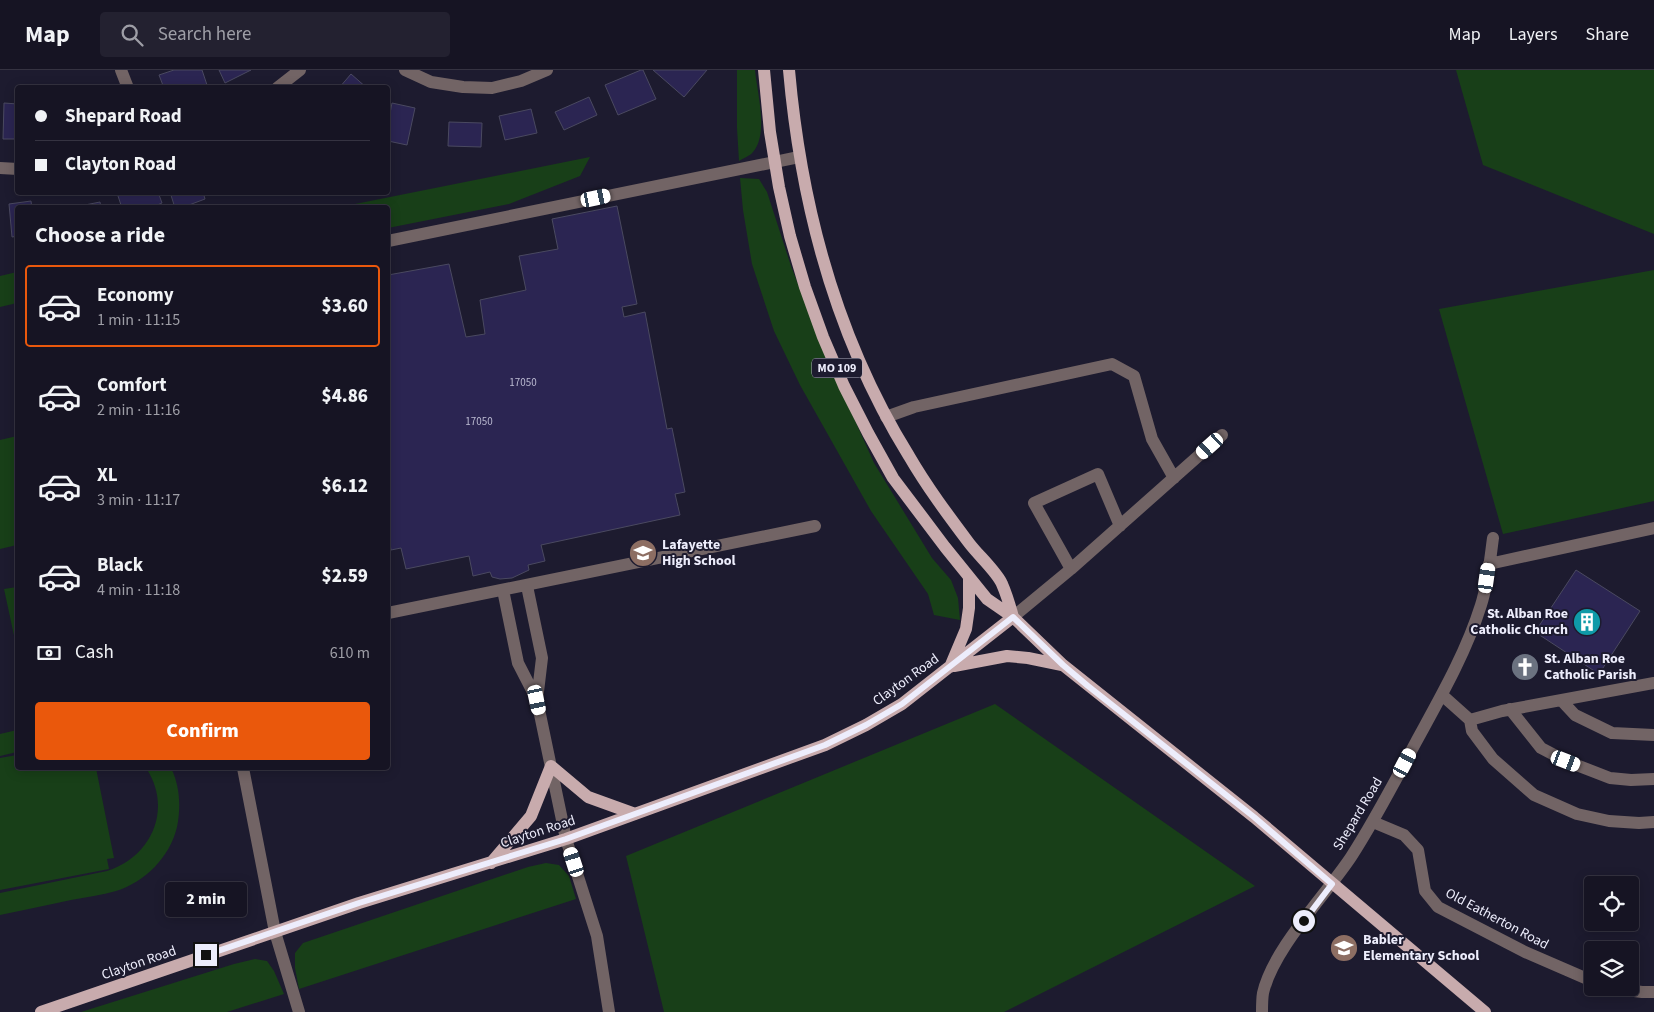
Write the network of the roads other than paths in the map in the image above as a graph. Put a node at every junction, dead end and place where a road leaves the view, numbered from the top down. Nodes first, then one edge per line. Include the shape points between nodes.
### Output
1 (121, 70) edge
2 (300, 70) edge
3 (405, 70) edge
4 (547, 70) edge
5 (764, 70) edge
6 (789, 70) edge
7 (127, 85) edge
8 (280, 85) edge
9 (799, 157) junction
10 (774, 162) junction
11 (0, 168) edge
12 (15, 169) edge
13 (390, 241) edge
14 (886, 417) junction
15 (1222, 435) dead end
16 (1174, 478) junction
17 (815, 526) dead end
18 (1120, 526) junction
19 (1654, 528) edge
20 (1493, 538) dead end
21 (1489, 564) junction
22 (1071, 569) junction
23 (969, 578) junction
24 (527, 586) junction
25 (502, 590) junction
26 (390, 613) edge
27 (1013, 617) junction
28 (1063, 665) junction
29 (950, 667) junction
30 (1654, 683) edge
31 (1442, 695) junction
32 (537, 700) junction
33 (1561, 700) junction
34 (1510, 709) junction
35 (1470, 720) junction
36 (1654, 735) edge
37 (551, 766) junction
38 (243, 770) edge
39 (1654, 779) edge
40 (635, 814) junction
41 (1373, 822) junction
42 (1654, 822) edge
43 (566, 839) junction
44 (491, 863) junction
45 (1332, 884) junction
46 (275, 932) junction
47 (1584, 978) edge
48 (1639, 992) edge
49 (1654, 992) edge
50 (41, 1012) edge
51 (300, 1012) edge
52 (609, 1012) edge
53 (1262, 1012) edge
54 (1485, 1012) edge

1 - 7 street
2 - 8 street
3 - 4 street via 431,82 492,88
5 - 10 main road, MO 109
6 - 9 main road, MO 109
9 - 10 street
9 - 14 main road, MO 109 via 832,289 850,339
10 - 13 street
10 - 23 main road, MO 109 via 805,287 844,386 893,478
11 - 12 street
14 - 16 street via 1112,364 1134,376 1152,439
14 - 27 main road, MO 109 via 938,502 1002,583
15 - 16 street
16 - 18 street
17 - 24 street
18 - 22 street
18 - 22 street via 1098,474 1034,503
19 - 21 street
20 - 21 street, Shepard Road
21 - 31 street, Shepard Road via 1472,630
22 - 27 street
23 - 27 main road, MO 109 via 987,599
23 - 29 main road via 966,629
24 - 25 street
24 - 32 street via 542,658
25 - 26 street
25 - 32 street via 518,663
27 - 28 main road, MO 109
27 - 29 main road, Clayton Road
28 - 29 main road via 1007,656
28 - 45 main road, MO 109 via 1254,817
29 - 40 main road, Clayton Road via 902,704 825,745
30 - 33 street
31 - 35 street
31 - 41 street, Shepard Road
32 - 37 street
33 - 34 street
33 - 36 street via 1575,715 1612,734
34 - 35 street
34 - 39 street via 1541,748 1566,761 1610,778
35 - 42 street via 1472,731 1493,759 1534,795 1577,814 1609,821
37 - 40 main road via 588,797
37 - 43 street
37 - 44 main road via 531,816
38 - 46 street
40 - 43 main road, Clayton Road
41 - 45 street, Shepard Road
41 - 47 street, Old Eatherton Road via 1404,835 1418,850 1425,891 1438,907 1525,952
43 - 44 main road, Clayton Road
43 - 52 street via 597,936
44 - 46 main road, Clayton Road
45 - 53 street, Shepard Road via 1294,934 1272,970 1263,993
45 - 54 main road, MO 109
46 - 50 main road, Clayton Road
46 - 51 street
48 - 49 street

